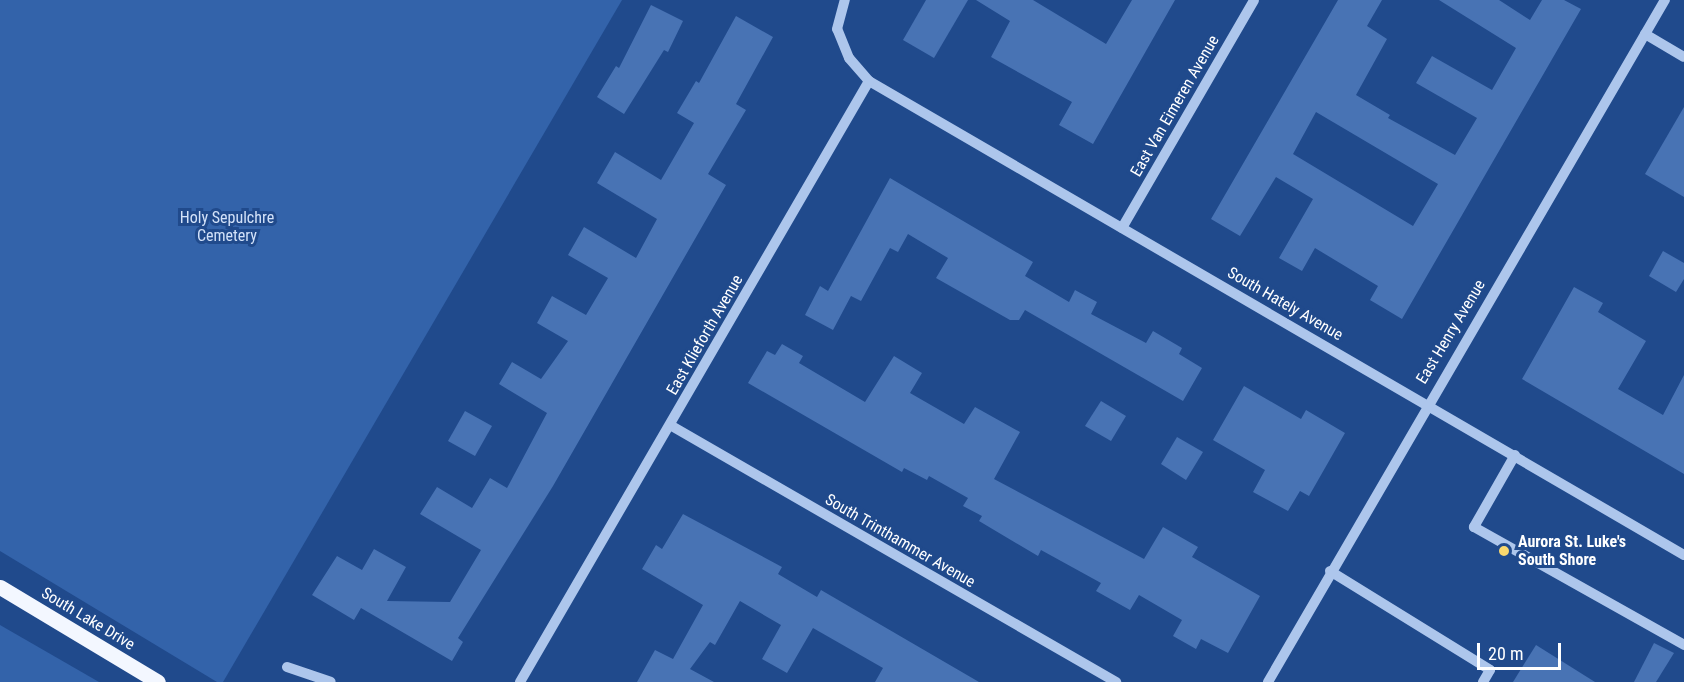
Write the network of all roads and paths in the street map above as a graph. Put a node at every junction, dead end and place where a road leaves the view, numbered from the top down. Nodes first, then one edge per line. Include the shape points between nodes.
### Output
1 (845, 0) edge
2 (1254, 0) edge
3 (1665, 0) edge
4 (1645, 34) junction
5 (1684, 57) edge
6 (869, 81) junction
7 (1122, 228) junction
8 (1426, 403) junction
9 (670, 425) junction
10 (1515, 455) junction
11 (1684, 555) edge
12 (1330, 572) junction
13 (0, 587) edge
14 (1684, 645) edge
15 (287, 667) dead end
16 (158, 682) edge
17 (332, 682) edge
18 (520, 682) edge
19 (1116, 682) edge
20 (1268, 682) edge
21 (1483, 682) edge

1 - 6 street via 837,29 849,58
2 - 7 street, East Van Eimeren Avenue
3 - 4 street, East Henry Avenue
4 - 5 street
4 - 8 street, East Henry Avenue
6 - 7 street, South Hately Avenue
6 - 9 street, East Klieforth Avenue
7 - 8 street, South Hately Avenue
8 - 10 street, South Hately Avenue
8 - 12 street, East Henry Avenue
9 - 18 street, East Klieforth Avenue
9 - 19 street, South Trinthammer Avenue
10 - 11 street, South Hately Avenue
10 - 14 street via 1474,527
12 - 20 street, East Henry Avenue
12 - 21 street via 1490,670
13 - 16 main road, South Lake Drive
15 - 17 street

